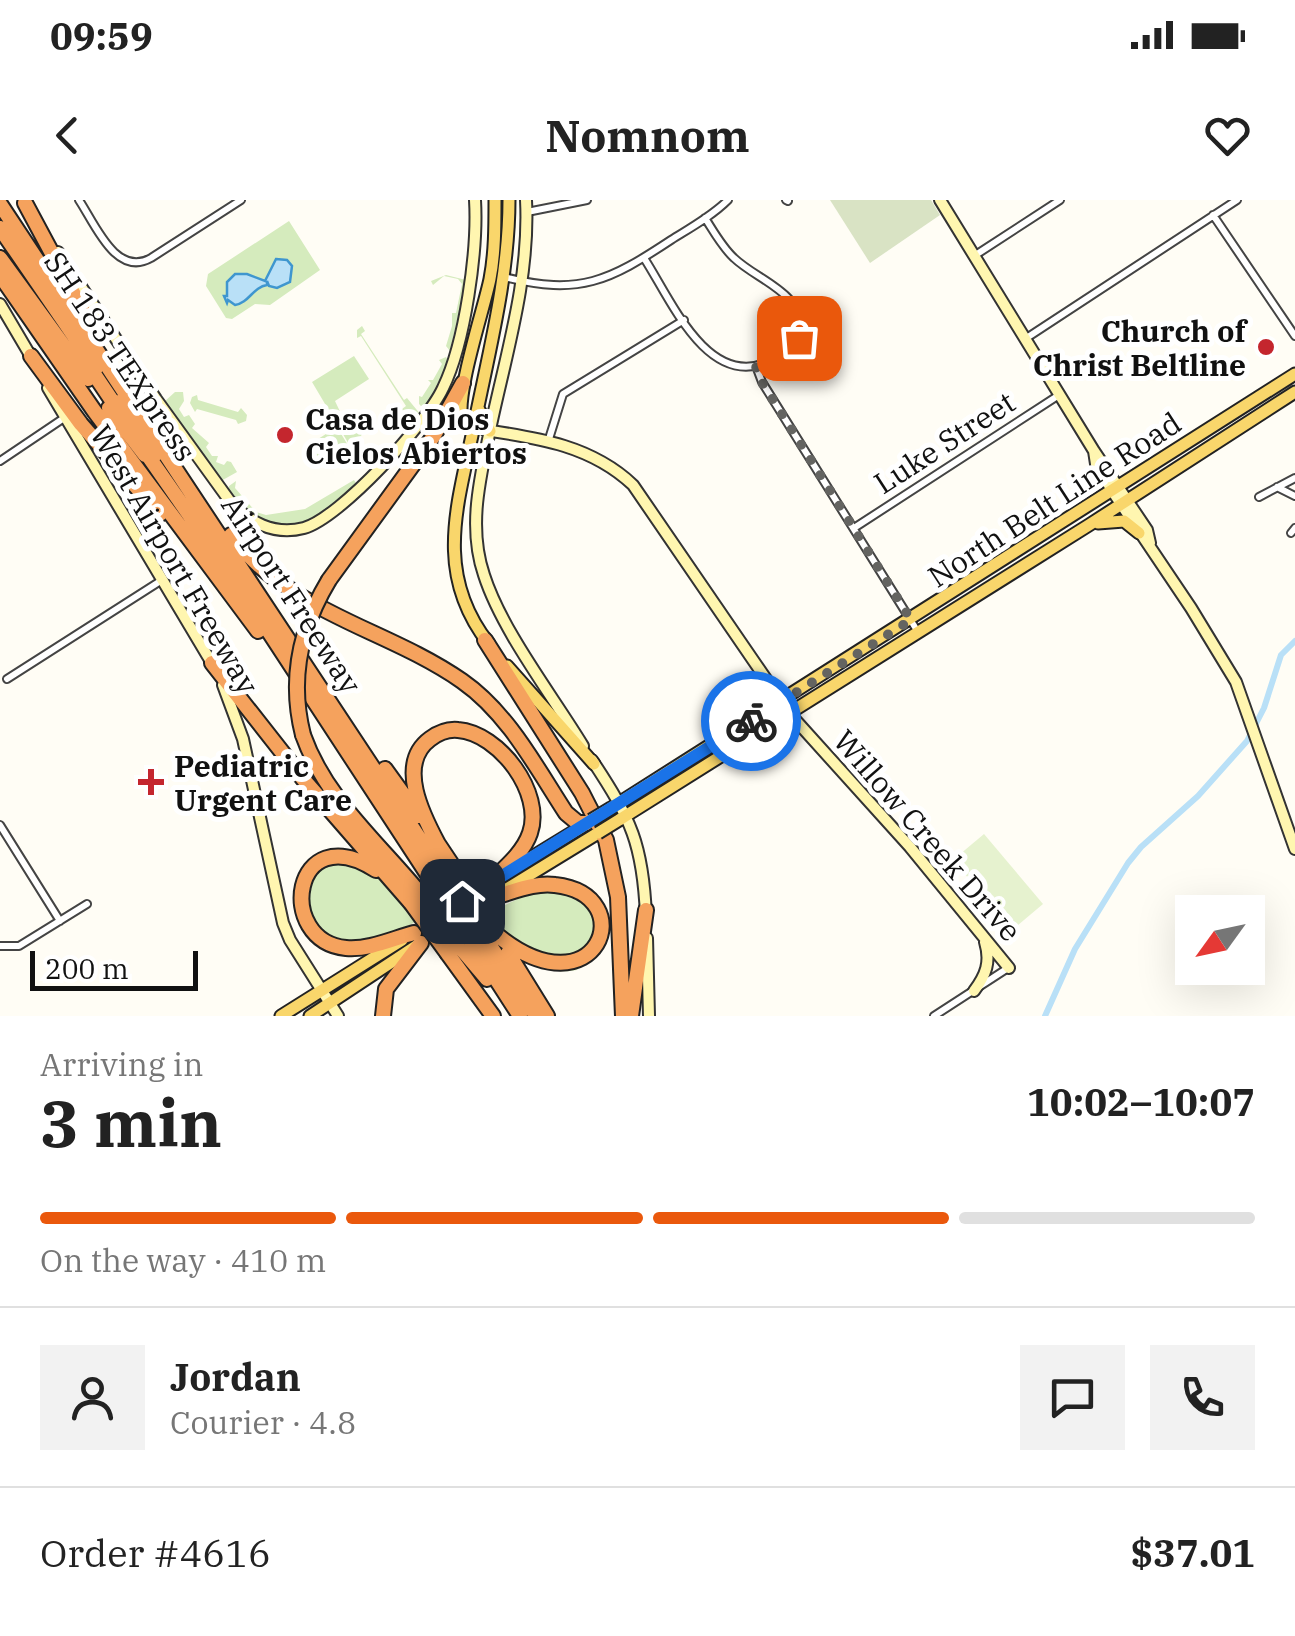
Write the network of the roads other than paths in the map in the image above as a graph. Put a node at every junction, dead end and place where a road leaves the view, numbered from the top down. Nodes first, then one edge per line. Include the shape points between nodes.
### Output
1 (79, 200) edge
2 (240, 200) edge
3 (475, 200) edge
4 (495, 200) edge
5 (509, 200) edge
6 (587, 200) edge
7 (728, 200) edge
8 (940, 200) edge
9 (1060, 200) edge
10 (1237, 200) edge
11 (24, 201) edge
12 (0, 204) edge
13 (526, 206) edge
14 (1214, 215) junction
15 (705, 218) junction
16 (0, 228) edge
17 (0, 238) edge
18 (974, 256) junction
19 (0, 258) edge
20 (644, 258) junction
21 (472, 271) junction
22 (0, 275) edge
23 (497, 276) junction
24 (522, 281) junction
25 (0, 304) edge
26 (684, 320) junction
27 (1295, 336) edge
28 (1025, 339) junction
29 (31, 356) junction
30 (756, 366) junction
31 (1295, 374) edge
32 (463, 383) junction
33 (1295, 392) edge
34 (1059, 394) junction
35 (126, 396) junction
36 (478, 406) junction
37 (64, 418) junction
38 (1224, 420) junction
39 (473, 428) junction
40 (490, 431) junction
41 (1231, 434) junction
42 (548, 442) junction
43 (0, 461) edge
44 (158, 470) junction
45 (183, 478) junction
46 (1294, 478) edge
47 (1276, 487) junction
48 (1116, 490) junction
49 (1295, 496) edge
50 (1259, 498) dead end
51 (1124, 502) junction
52 (1090, 526) junction
53 (854, 528) junction
54 (1139, 532) junction
55 (1150, 544) junction
56 (162, 580) junction
57 (228, 588) junction
58 (915, 626) junction
59 (485, 640) junction
60 (212, 663) junction
61 (7, 679) dead end
62 (782, 702) junction
63 (790, 714) junction
64 (342, 719) junction
65 (594, 764) junction
66 (615, 805) junction
67 (623, 817) junction
68 (0, 825) edge
69 (592, 826) junction
70 (438, 844) junction
71 (1295, 849) edge
72 (397, 886) junction
73 (435, 888) junction
74 (490, 891) junction
75 (88, 904) dead end
76 (646, 910) junction
77 (60, 922) junction
78 (981, 932) junction
79 (417, 938) junction
80 (474, 940) junction
81 (0, 946) edge
82 (1009, 968) joint
83 (463, 976) junction
84 (322, 991) junction
85 (974, 991) junction
86 (333, 1012) edge
87 (281, 1016) edge
88 (312, 1016) edge
89 (384, 1016) edge
90 (478, 1016) edge
91 (493, 1016) edge
92 (511, 1016) edge
93 (523, 1016) edge
94 (536, 1016) edge
95 (547, 1016) edge
96 (623, 1016) edge
97 (632, 1016) edge
98 (649, 1016) edge
99 (934, 1016) edge

1 - 2 street via 121,260 134,264
3 - 21 street
4 - 23 main road
5 - 23 main road
6 - 13 street
7 - 15 street
8 - 18 street
9 - 18 street
10 - 14 street
11 - 21 street via 229,500 278,530 328,515 426,420 452,363
11 - 35 highway
12 - 35 highway, Airport Freeway
13 - 24 street
14 - 27 street
14 - 28 street
15 - 20 street
15 - 30 street via 728,252 780,289 800,317 794,346
16 - 73 highway, SH 183 TEXpress via 232,566
17 - 44 highway, SH 183 TEXpress
18 - 28 street
19 - 44 highway
20 - 24 street via 595,282
20 - 26 street
21 - 23 street
22 - 57 highway, Airport Freeway
23 - 24 street
23 - 32 main road
23 - 36 main road
24 - 40 street
25 - 29 street, West Airport Freeway
26 - 30 street via 718,360
26 - 42 street via 563,394
28 - 34 street
29 - 37 street, West Airport Freeway
29 - 57 highway via 81,424
30 - 53 street
31 - 38 main road, North Belt Line Road
32 - 39 main road via 460,419
32 - 73 highway, bridge via 433,437 317,600 301,646 296,692 303,735 336,798
33 - 41 main road, North Belt Line Road
34 - 48 street
34 - 53 street, Luke Street
35 - 45 highway, Airport Freeway
36 - 39 main road
36 - 40 main road
37 - 43 street
37 - 56 street, West Airport Freeway
38 - 41 main road
38 - 48 main road, North Belt Line Road
39 - 40 street, Willow Creek Drive
39 - 59 main road via 453,541 458,581
40 - 42 street, Willow Creek Drive
40 - 65 street via 475,526 484,575
41 - 51 main road, North Belt Line Road
42 - 62 street, Willow Creek Drive via 595,457 637,489
44 - 73 highway, SH 183 TEXpress
45 - 64 highway, Airport Freeway
45 - 69 highway via 272,579 476,692 566,813
46 - 47 street
47 - 49 street
47 - 50 street
48 - 51 street
48 - 58 main road, North Belt Line Road
51 - 52 main road, North Belt Line Road
51 - 54 street
51 - 55 street
52 - 54 main road via 1116,520
52 - 58 main road, North Belt Line Road
53 - 58 street
54 - 55 street
55 - 71 street via 1247,709
56 - 60 street, West Airport Freeway
56 - 61 street
57 - 73 highway, Airport Freeway
58 - 62 main road, North Belt Line Road
58 - 63 main road, North Belt Line Road
59 - 65 main road
59 - 96 highway via 606,840 618,897
60 - 72 highway
60 - 84 street, West Airport Freeway via 243,739 282,923
62 - 63 street, Willow Creek Drive
62 - 66 main road, North Belt Line Road
63 - 67 main road, North Belt Line Road
63 - 78 street, Willow Creek Drive
64 - 70 highway
64 - 73 highway, Airport Freeway
65 - 66 street
66 - 67 street
66 - 69 main road, North Belt Line Road, bridge
67 - 69 main road, North Belt Line Road, bridge
67 - 76 street via 638,848
68 - 77 street
69 - 74 main road, North Belt Line Road
70 - 73 highway
70 - 74 highway via 418,798 414,765 424,743 457,730 481,738 505,758 533,810 530,836
72 - 73 highway
72 - 79 highway via 366,863 337,855 309,870 300,901 309,924 337,946
73 - 80 highway, bridge
73 - 80 highway, Airport Freeway, bridge
74 - 79 main road, North Belt Line Road
74 - 80 highway via 544,884 578,892 595,910 599,953 564,976
75 - 77 street
76 - 97 highway
76 - 98 street
77 - 81 street via 19,946
78 - 82 street, Willow Creek Drive
78 - 85 street via 989,958
79 - 84 main road, North Belt Line Road
79 - 86 main road, North Belt Line Road
79 - 89 highway via 386,989
80 - 83 highway
80 - 92 highway, Airport Freeway via 486,978
80 - 93 highway
80 - 94 highway, Airport Freeway
80 - 95 highway
82 - 85 street
83 - 90 highway
83 - 91 highway
84 - 86 street, West Airport Freeway
84 - 87 main road, North Belt Line Road
85 - 99 street
86 - 88 main road

